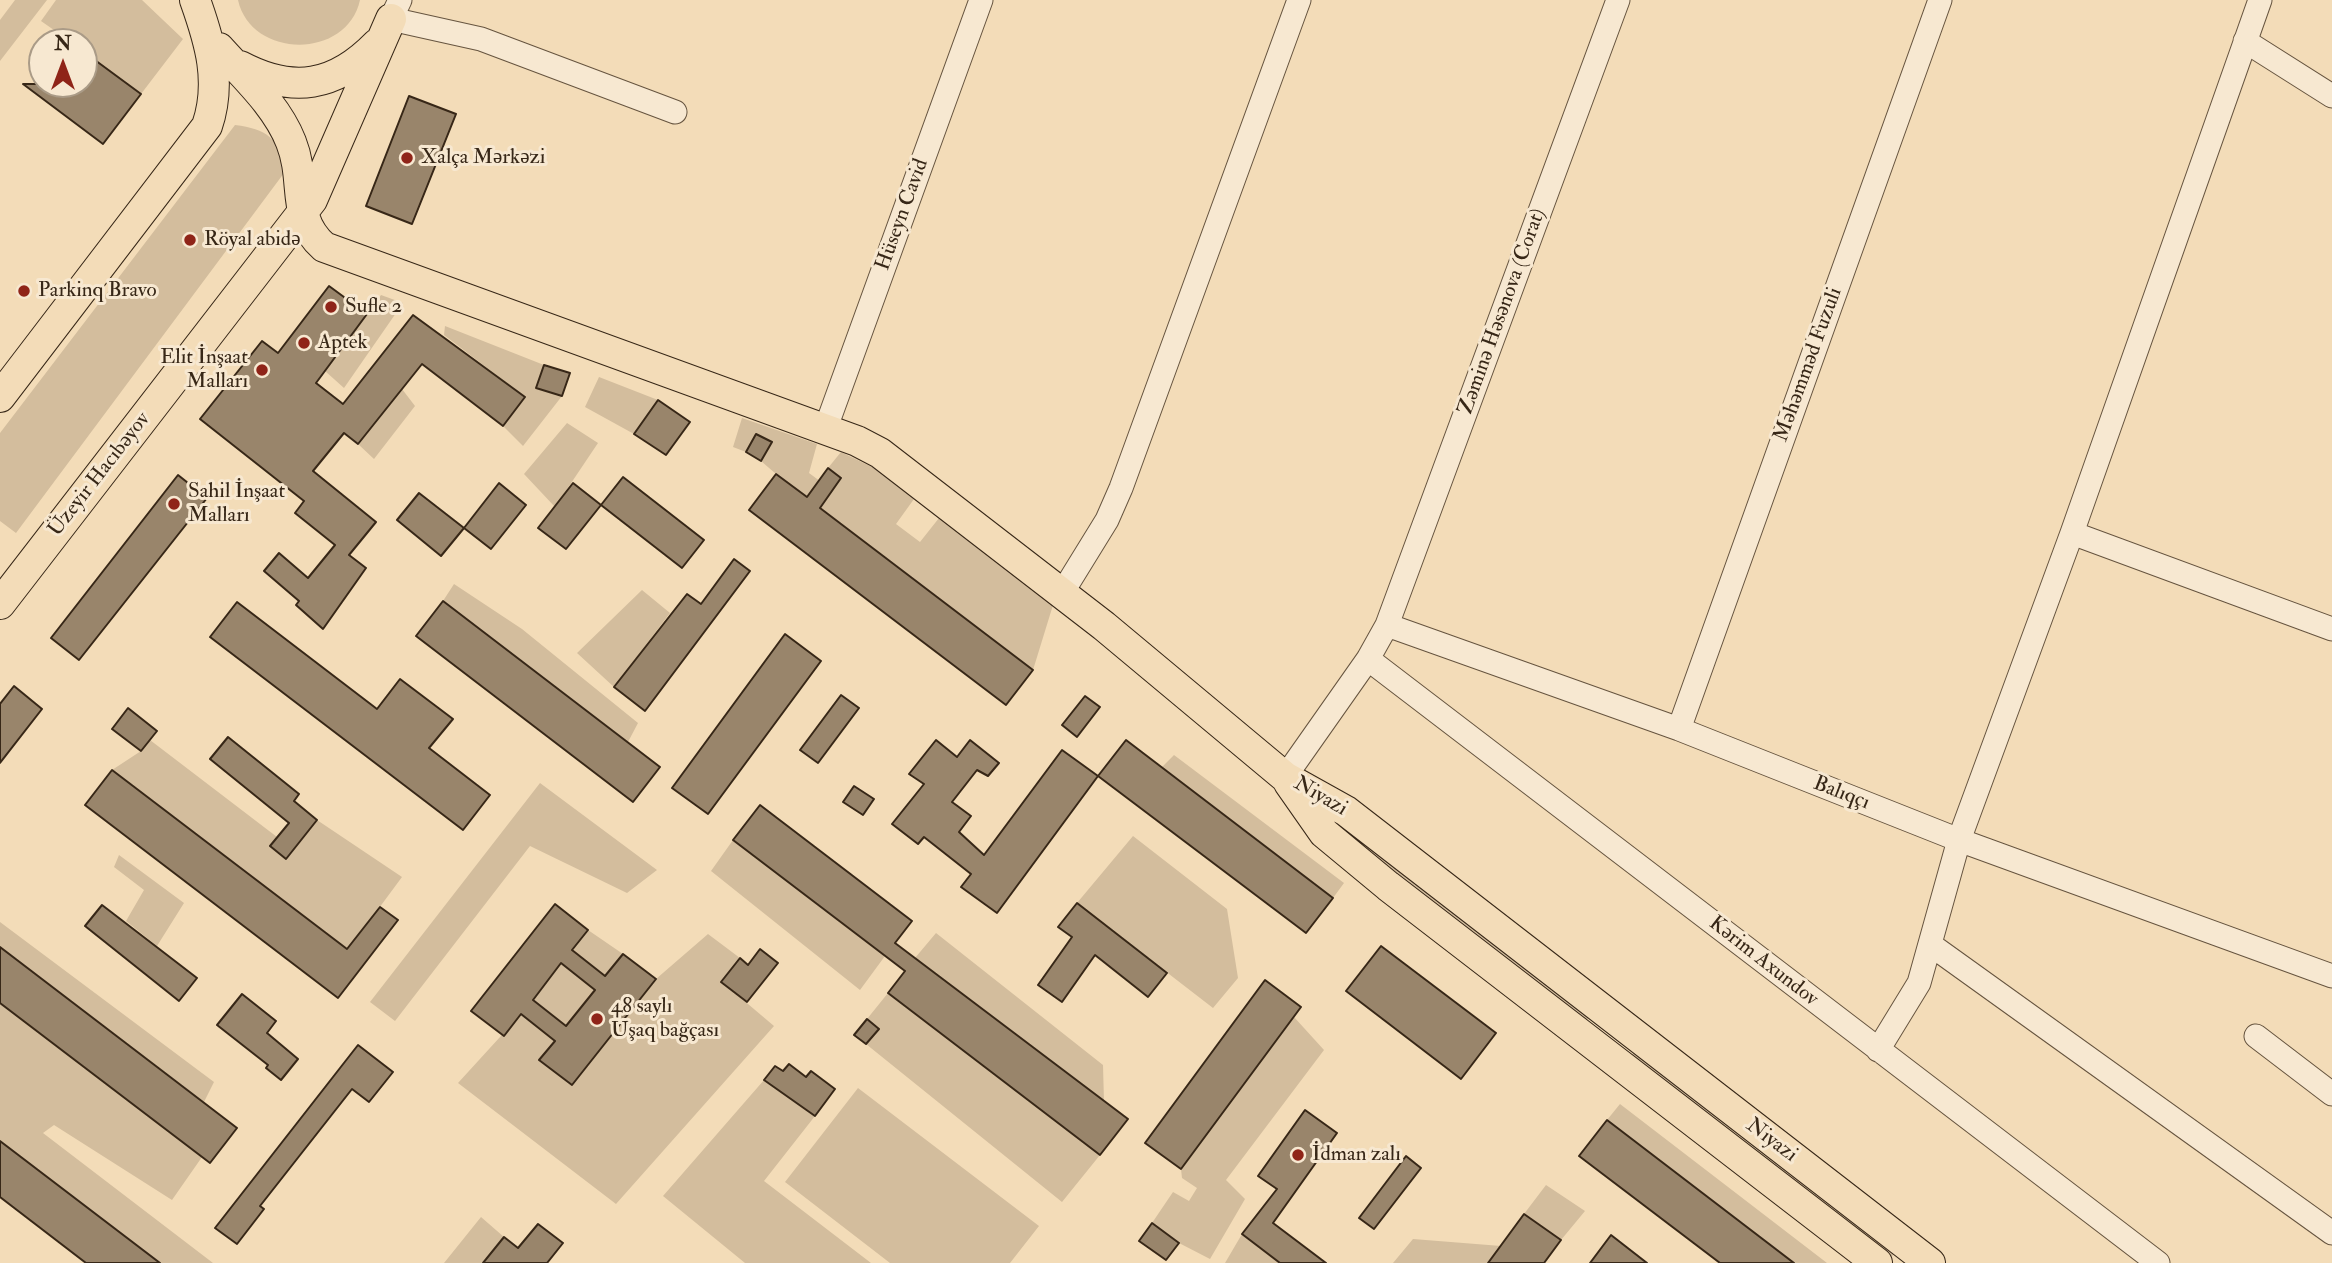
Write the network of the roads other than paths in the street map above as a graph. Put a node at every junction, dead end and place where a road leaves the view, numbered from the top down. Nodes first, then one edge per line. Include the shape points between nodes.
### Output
1 (981, 0) edge
2 (1299, 0) edge
3 (1618, 0) edge
4 (1940, 0) edge
5 (2260, 0) edge
6 (197, 4) edge
7 (395, 6) edge
8 (2245, 41) junction
9 (219, 48) junction
10 (2332, 96) edge
11 (675, 112) dead end
12 (302, 214) junction
13 (342, 256) junction
14 (267, 259) junction
15 (0, 397) edge
16 (825, 430) junction
17 (2072, 533) junction
18 (1062, 593) junction
19 (0, 604) edge
20 (1387, 625) junction
21 (2332, 629) edge
22 (1368, 659) junction
23 (1679, 729) junction
24 (1285, 777) junction
25 (1959, 840) junction
26 (1931, 945) junction
27 (2332, 976) edge
28 (2256, 1036) dead end
29 (1878, 1050) junction
30 (2332, 1094) edge
31 (2332, 1233) edge
32 (1877, 1263) edge
33 (1930, 1263) edge
34 (2158, 1263) edge

1 - 16 street, Hüseyn Cavid
2 - 18 street via 1121,488
3 - 20 street, Zəminə Həsənova (Corat)
4 - 23 street, Məhəmməd Fuzuli
5 - 8 street
6 - 9 main road
6 - 15 main road via 215,69 207,126
7 - 9 main road via 378,43 360,62 313,82 261,78
7 - 11 street
7 - 12 main road, Üzeyir Hacıbəyov via 321,183
8 - 10 street
8 - 17 street
9 - 12 main road via 285,128 301,177
12 - 13 main road via 313,237
12 - 14 main road, Üzeyir Hacıbəyov
13 - 14 main road via 302,251
13 - 16 main road
14 - 19 main road, Üzeyir Hacıbəyov
16 - 18 main road via 880,453 907,471
17 - 21 street
17 - 25 street
18 - 24 main road
20 - 22 street
20 - 23 street, Balıqçı
22 - 24 street
22 - 29 street, Kərim Axundov
23 - 25 street, Balıqçı
24 - 32 main road, Niyazi via 1324,833
24 - 33 main road, Niyazi via 1346,811
25 - 26 street
25 - 27 street, Balıqçı
26 - 29 street via 1919,983
26 - 31 street
28 - 30 street
29 - 34 street, Kərim Axundov

